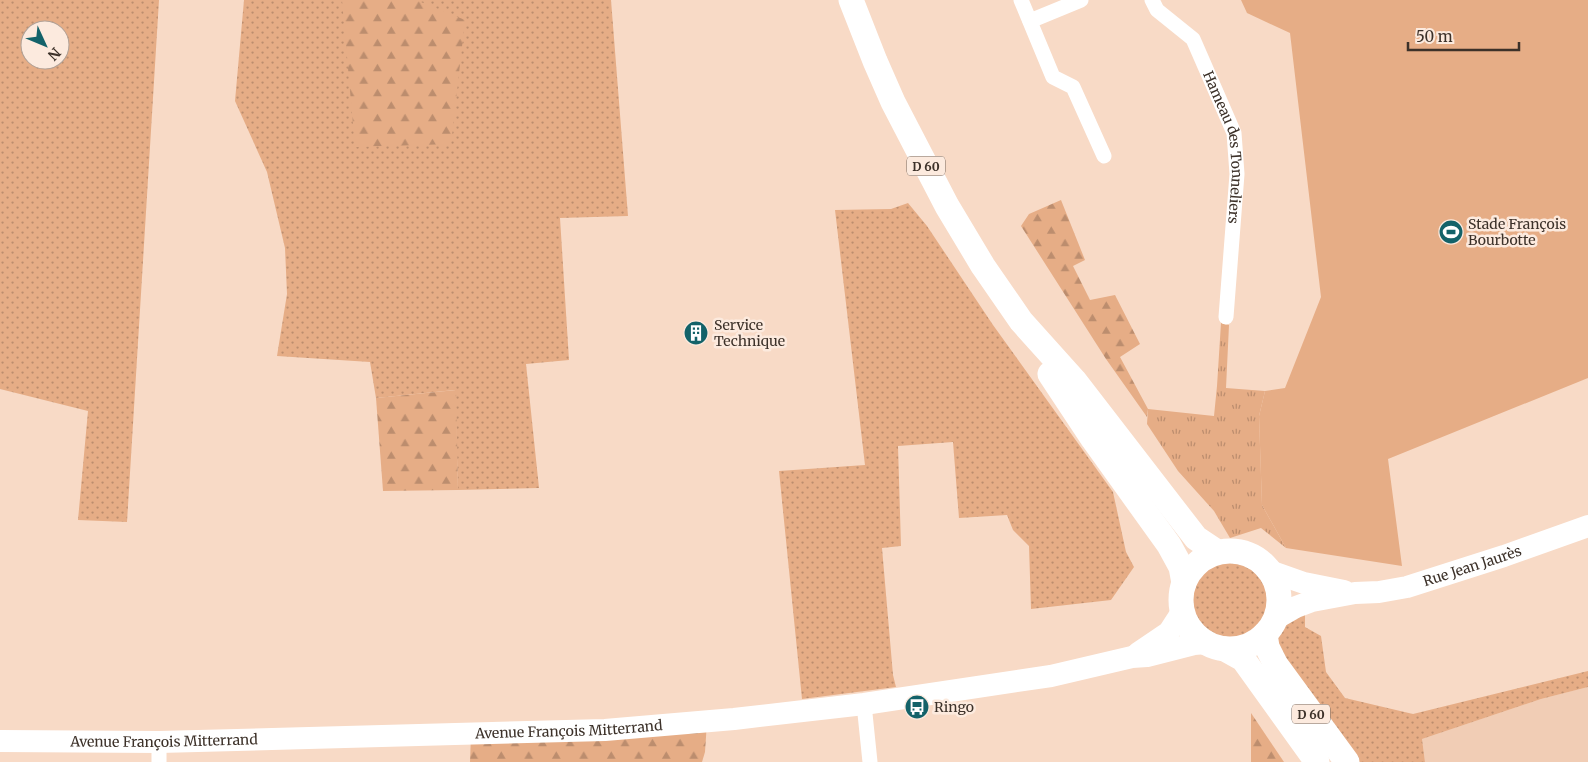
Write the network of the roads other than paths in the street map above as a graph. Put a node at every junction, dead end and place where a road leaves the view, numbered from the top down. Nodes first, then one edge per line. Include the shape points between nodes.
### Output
1 (851, 0) edge
2 (1021, 0) edge
3 (1081, 0) edge
4 (1152, 0) edge
5 (1030, 21) junction
6 (1104, 156) dead end
7 (1226, 317) dead end
8 (1021, 321) junction
9 (1588, 526) edge
10 (1217, 552) junction
11 (1270, 571) junction
12 (1184, 583) junction
13 (1355, 593) junction
14 (1182, 612) junction
15 (1270, 626) junction
16 (1216, 646) junction
17 (1132, 657) junction
18 (864, 704) junction
19 (0, 741) edge
20 (159, 752) edge
21 (870, 762) edge
22 (1317, 762) edge
23 (1347, 762) edge

1 - 8 main road, D 60 via 875,62 912,141 983,266
2 - 5 street
3 - 5 street
4 - 7 street, Hameau des Tonneliers via 1157,10 1193,39 1234,133 1237,174
5 - 6 street via 1054,77 1073,86
8 - 10 main road, D 60 via 1074,380 1196,538
8 - 12 main road, D 60 via 1046,368 1168,545 1181,567
9 - 13 main road, Rue Jean Jaurès via 1407,587
10 - 11 main road via 1246,553
10 - 12 main road via 1197,564
11 - 13 main road via 1304,583
11 - 15 main road via 1279,599
12 - 14 main road
13 - 15 main road via 1296,607
14 - 16 main road via 1194,633
14 - 17 main road via 1169,632
15 - 16 main road via 1255,642 1246,646
15 - 23 main road, D 60 via 1267,647 1276,666
16 - 17 main road, Avenue François Mitterrand via 1194,644
16 - 22 main road, D 60 via 1243,659
17 - 18 main road, Avenue François Mitterrand via 1051,676
18 - 20 main road, Avenue François Mitterrand via 734,720 605,730
18 - 21 street
19 - 20 main road, Avenue François Mitterrand

